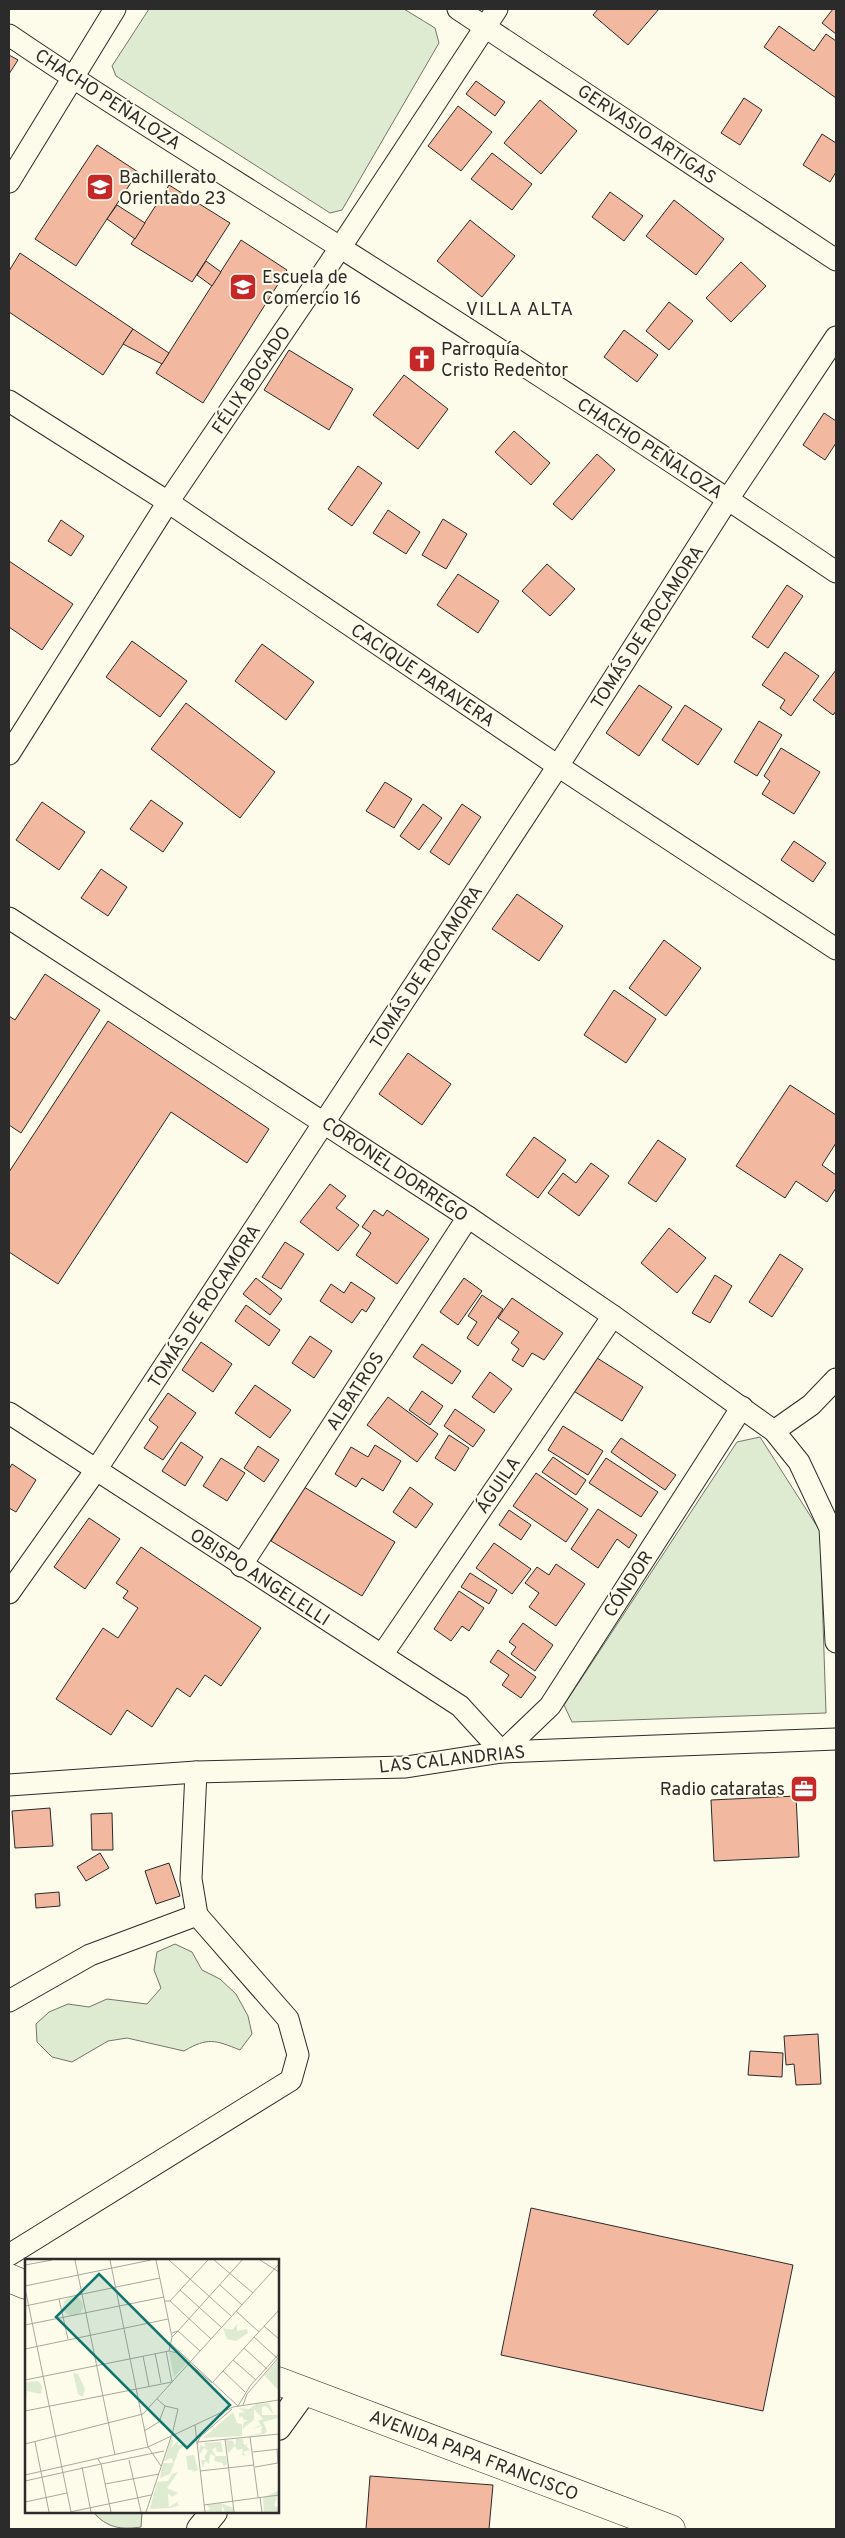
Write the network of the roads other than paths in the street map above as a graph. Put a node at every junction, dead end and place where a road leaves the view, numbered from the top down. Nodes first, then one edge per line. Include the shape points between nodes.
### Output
1 (115, 9) edge
2 (458, 9) edge
3 (491, 18) edge
4 (9, 34) edge
5 (73, 78) junction
6 (9, 182) edge
7 (340, 248) junction
8 (836, 260) edge
9 (836, 337) edge
10 (9, 401) edge
11 (728, 499) junction
12 (168, 502) junction
13 (836, 572) edge
14 (9, 754) edge
15 (558, 766) junction
16 (9, 918) edge
17 (836, 949) edge
18 (324, 1122) junction
19 (468, 1217) junction
20 (613, 1316) junction
21 (836, 1379) edge
22 (742, 1407) junction
23 (9, 1413) edge
24 (774, 1431) junction
25 (96, 1470) junction
26 (241, 1566) junction
27 (9, 1592) edge
28 (836, 1642) edge
29 (382, 1655) junction
30 (836, 1739) edge
31 (502, 1752) junction
32 (196, 1772) junction
33 (9, 1785) edge
34 (197, 1915) junction
35 (9, 2001) edge
36 (9, 2255) edge
37 (9, 2278) edge
38 (25, 2285) edge
39 (279, 2381) edge
40 (304, 2392) junction
41 (279, 2425) edge
42 (213, 2513) edge
43 (200, 2529) edge
44 (671, 2529) edge

1 - 5 street
2 - 3 street, GERVASIO ARTIGAS
3 - 7 street, FÉLIX BOGADO
3 - 8 street, GERVASIO ARTIGAS
4 - 5 street, CHACHO PEÑALOZA
5 - 6 street
5 - 7 street, CHACHO PEÑALOZA
7 - 11 street, CHACHO PEÑALOZA
7 - 12 street, FÉLIX BOGADO
9 - 11 street, TOMÁS DE ROCAMORA
10 - 12 street, CACIQUE PARAVERA
11 - 13 street, CHACHO PEÑALOZA
11 - 15 street, TOMÁS DE ROCAMORA
12 - 14 street, FÉLIX BOGADO
12 - 15 street, CACIQUE PARAVERA
15 - 17 street, CACIQUE PARAVERA
15 - 18 street, TOMÁS DE ROCAMORA
16 - 18 street, CORONEL DORREGO
18 - 19 street, CORONEL DORREGO
18 - 25 street, TOMÁS DE ROCAMORA
19 - 20 street, CORONEL DORREGO
19 - 26 street, ALBATROS
20 - 22 street, CORONEL DORREGO
20 - 29 street, ÁGUILA
21 - 24 street via 811,1405
22 - 24 street, CORONEL DORREGO
22 - 31 street, CÓNDOR via 550,1706
23 - 25 street, OBISPO ANGELELLI
24 - 28 street, CORONEL DORREGO via 799,1462 830,1528
25 - 26 street, OBISPO ANGELELLI
25 - 27 street, TOMÁS DE ROCAMORA
26 - 29 street, OBISPO ANGELELLI
29 - 31 street, OBISPO ANGELELLI via 460,1706
30 - 31 street, LAS CALANDRIAS
31 - 32 street, LAS CALANDRIAS via 406,1767
32 - 33 street, LAS CALANDRIAS
32 - 34 street via 190,1879
34 - 35 street via 90,1955
34 - 36 street via 288,2019 298,2055 291,2080
37 - 38 main road
39 - 40 main road, AVENIDA PAPA FRANCISCO
40 - 41 street
40 - 44 main road, AVENIDA PAPA FRANCISCO
42 - 43 street

